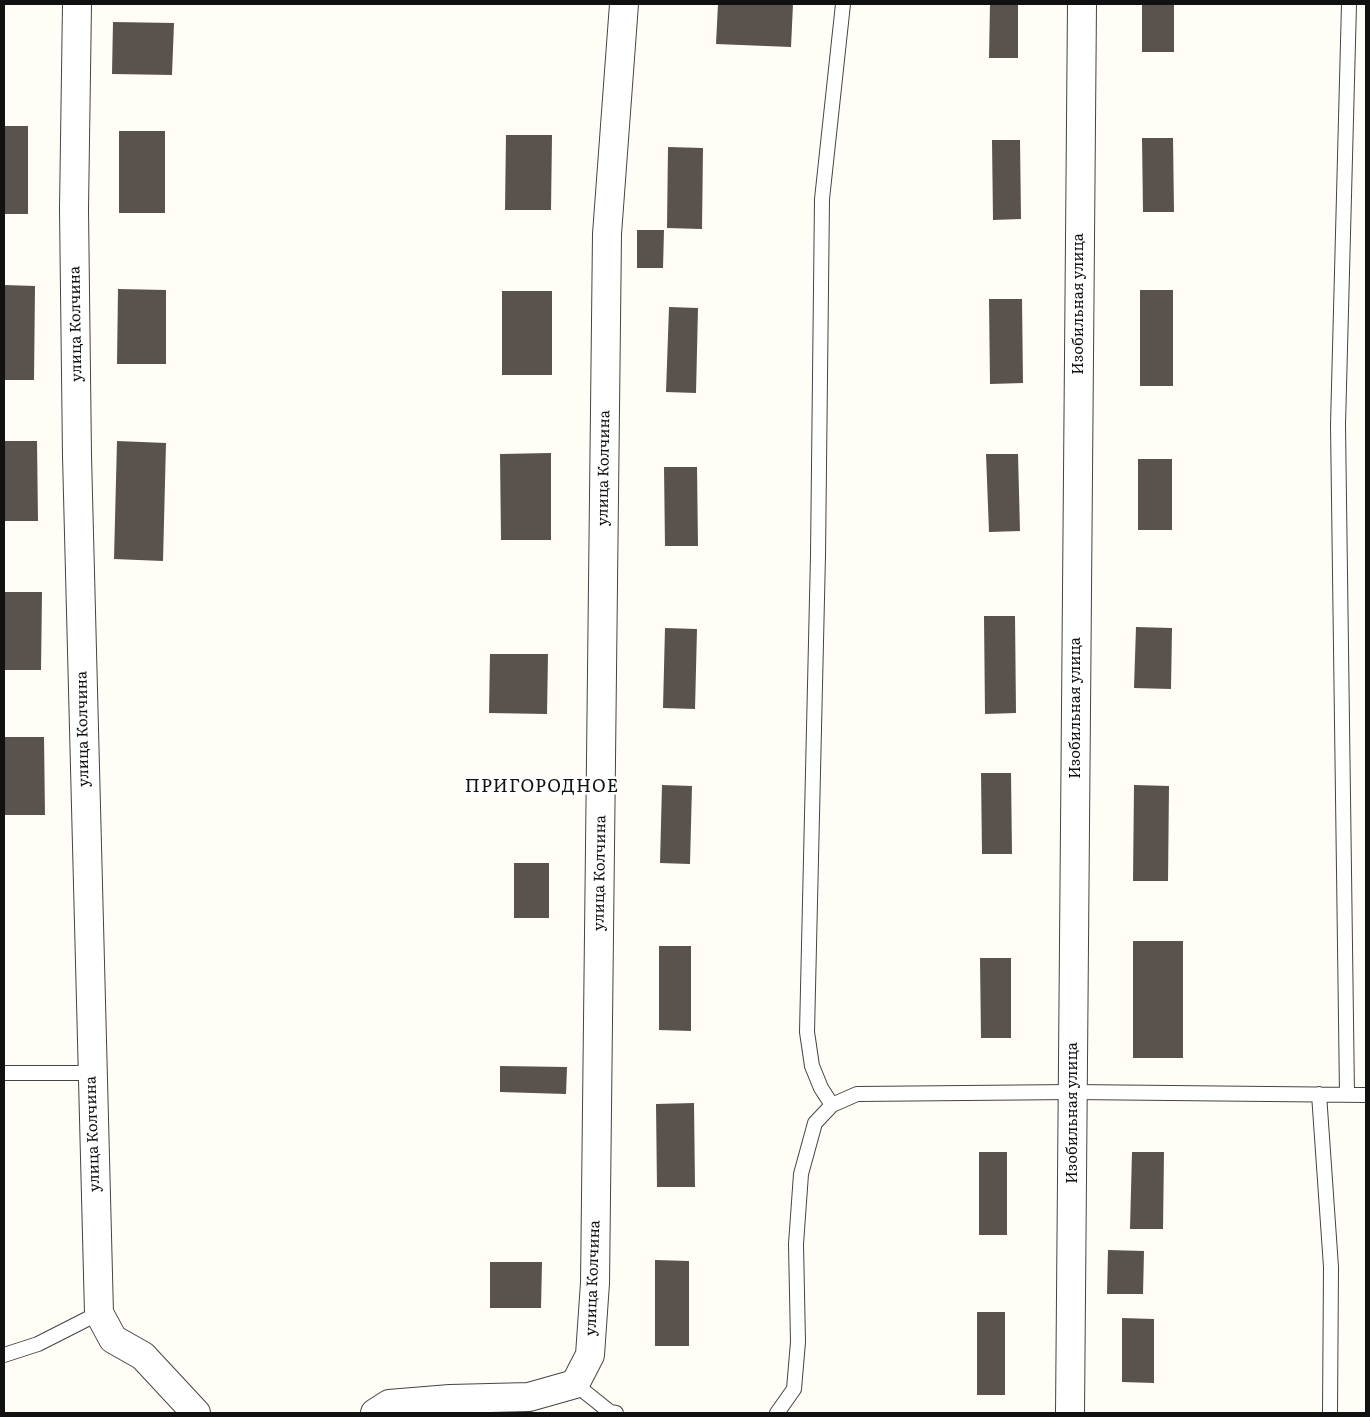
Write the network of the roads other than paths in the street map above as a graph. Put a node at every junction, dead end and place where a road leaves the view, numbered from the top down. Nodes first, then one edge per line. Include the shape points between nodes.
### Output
1 (76, 4) edge
2 (624, 4) edge
3 (843, 4) edge
4 (1082, 4) edge
5 (1349, 4) edge
6 (4, 1073) edge
7 (91, 1073) junction
8 (1073, 1092) junction
9 (1320, 1094) junction
10 (1347, 1094) junction
11 (1366, 1094) edge
12 (832, 1105) junction
13 (99, 1313) junction
14 (4, 1355) edge
15 (575, 1384) junction
16 (196, 1413) edge
17 (376, 1413) edge
18 (616, 1413) edge
19 (777, 1413) edge
20 (1070, 1413) edge
21 (1330, 1413) edge

1 - 7 street, улица Колчина via 77,456
2 - 15 street, улица Колчина via 607,234 595,1283 590,1355
3 - 12 lane via 822,199 807,1032 812,1066
4 - 8 street, Изобильная улица
5 - 10 lane via 1338,425
6 - 7 lane
7 - 13 street, улица Колчина
8 - 9 lane
8 - 12 lane via 857,1094
8 - 20 street, Изобильная улица
9 - 10 lane
9 - 21 lane via 1331,1268
10 - 11 lane
12 - 19 lane via 815,1123 801,1174 796,1244 798,1342 794,1389
13 - 14 lane via 38,1344
13 - 16 street, улица Колчина via 113,1339 143,1356
15 - 17 street via 529,1397 450,1398 389,1404
15 - 18 lane via 610,1412

